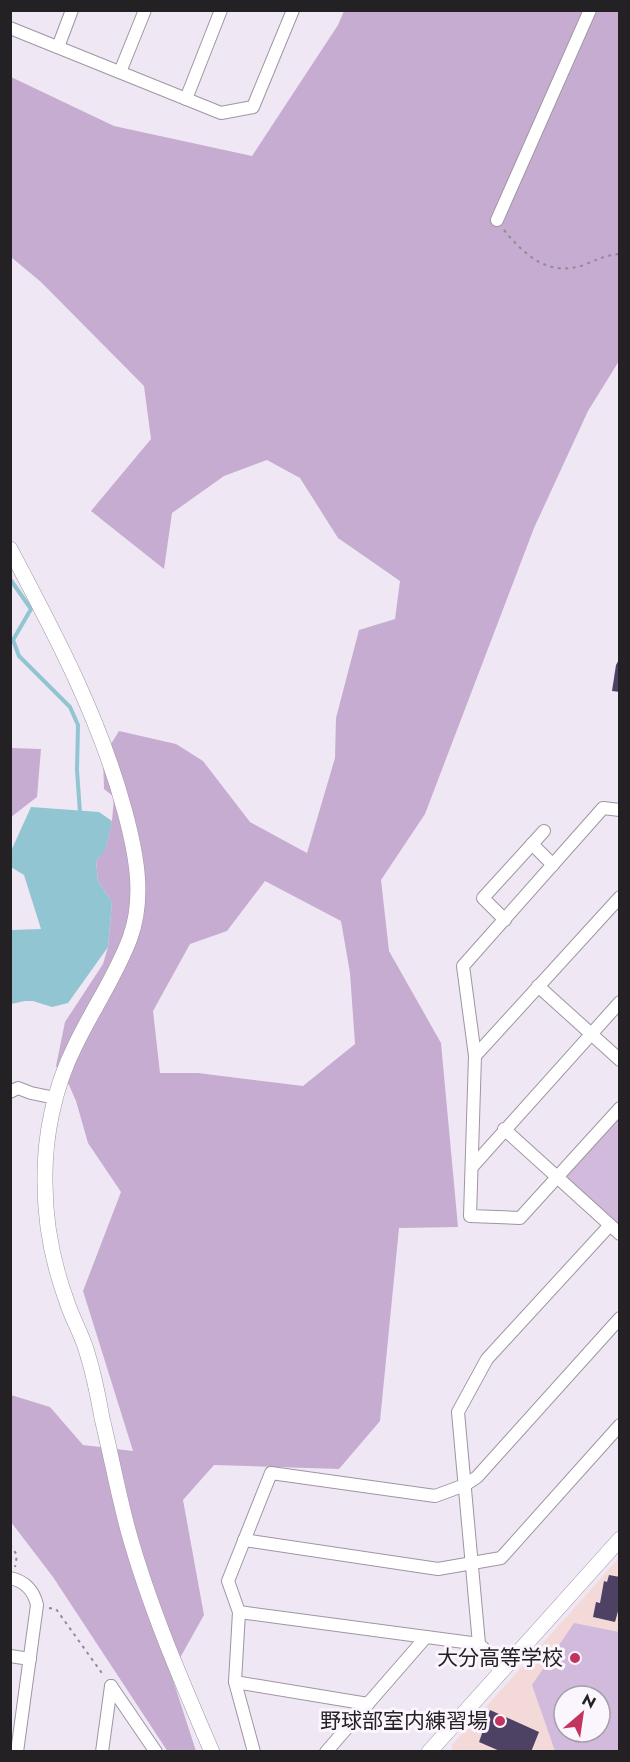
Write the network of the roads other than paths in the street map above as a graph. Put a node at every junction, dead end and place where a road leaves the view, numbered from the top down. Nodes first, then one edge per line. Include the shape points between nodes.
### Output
1 (72, 10) edge
2 (145, 10) edge
3 (221, 10) edge
4 (293, 10) edge
5 (590, 10) edge
6 (10, 28) edge
7 (58, 47) junction
8 (120, 72) junction
9 (186, 99) junction
10 (497, 220) road end
11 (10, 549) edge
12 (620, 810) edge
13 (544, 831) dead end
14 (532, 844) junction
15 (554, 865) junction
16 (620, 897) edge
17 (505, 920) junction
18 (538, 986) junction
19 (620, 1002) edge
20 (591, 1034) junction
21 (475, 1056) junction
22 (620, 1060) edge
23 (10, 1092) edge
24 (55, 1098) junction
25 (620, 1108) edge
26 (504, 1130) junction
27 (472, 1167) junction
28 (557, 1177) junction
29 (609, 1225) junction
30 (620, 1234) edge
31 (618, 1323) edge
32 (620, 1425) edge
33 (465, 1485) junction
34 (620, 1539) edge
35 (244, 1540) junction
36 (472, 1563) junction
37 (12, 1579) edge
38 (239, 1611) junction
39 (426, 1637) junction
40 (479, 1644) junction
41 (10, 1656) edge
42 (30, 1659) junction
43 (504, 1668) junction
44 (235, 1682) junction
45 (368, 1704) junction
46 (15, 1730) edge
47 (436, 1749) edge
48 (17, 1752) edge
49 (102, 1752) edge
50 (156, 1752) edge
51 (212, 1752) edge
52 (254, 1752) edge
53 (326, 1752) edge

1 - 7 street
2 - 8 street
3 - 9 street
4 - 9 street via 253,107 221,113
5 - 10 street
6 - 7 street
7 - 8 street
8 - 9 street
11 - 24 street via 67,658 101,735 124,808 138,872 131,935 74,1048
12 - 15 street via 603,808
13 - 14 street
14 - 15 street
14 - 17 street via 483,898
15 - 17 street
16 - 18 street
17 - 21 street via 463,966
18 - 20 street
18 - 21 street
19 - 20 street
20 - 22 street
20 - 26 street
21 - 27 street
23 - 24 street via 18,1088
24 - 51 street via 45,1182 55,1264 86,1349 136,1555
25 - 28 street
26 - 27 street
26 - 28 street
27 - 28 street via 470,1216 520,1218
28 - 29 street
29 - 30 street
29 - 33 street via 487,1359 458,1413
31 - 33 street via 477,1477
32 - 36 street via 501,1558
33 - 35 street via 435,1496 272,1473
33 - 36 street
34 - 43 street
35 - 36 street via 438,1569
35 - 38 street via 228,1581
36 - 40 street
37 - 42 street via 28,1587 37,1605
38 - 39 street
38 - 44 street
39 - 40 street
39 - 45 street
40 - 43 street
41 - 42 street
42 - 46 street
43 - 47 street
44 - 45 street
44 - 52 street
45 - 53 street
46 - 48 street
49 - 50 street via 111,1686

